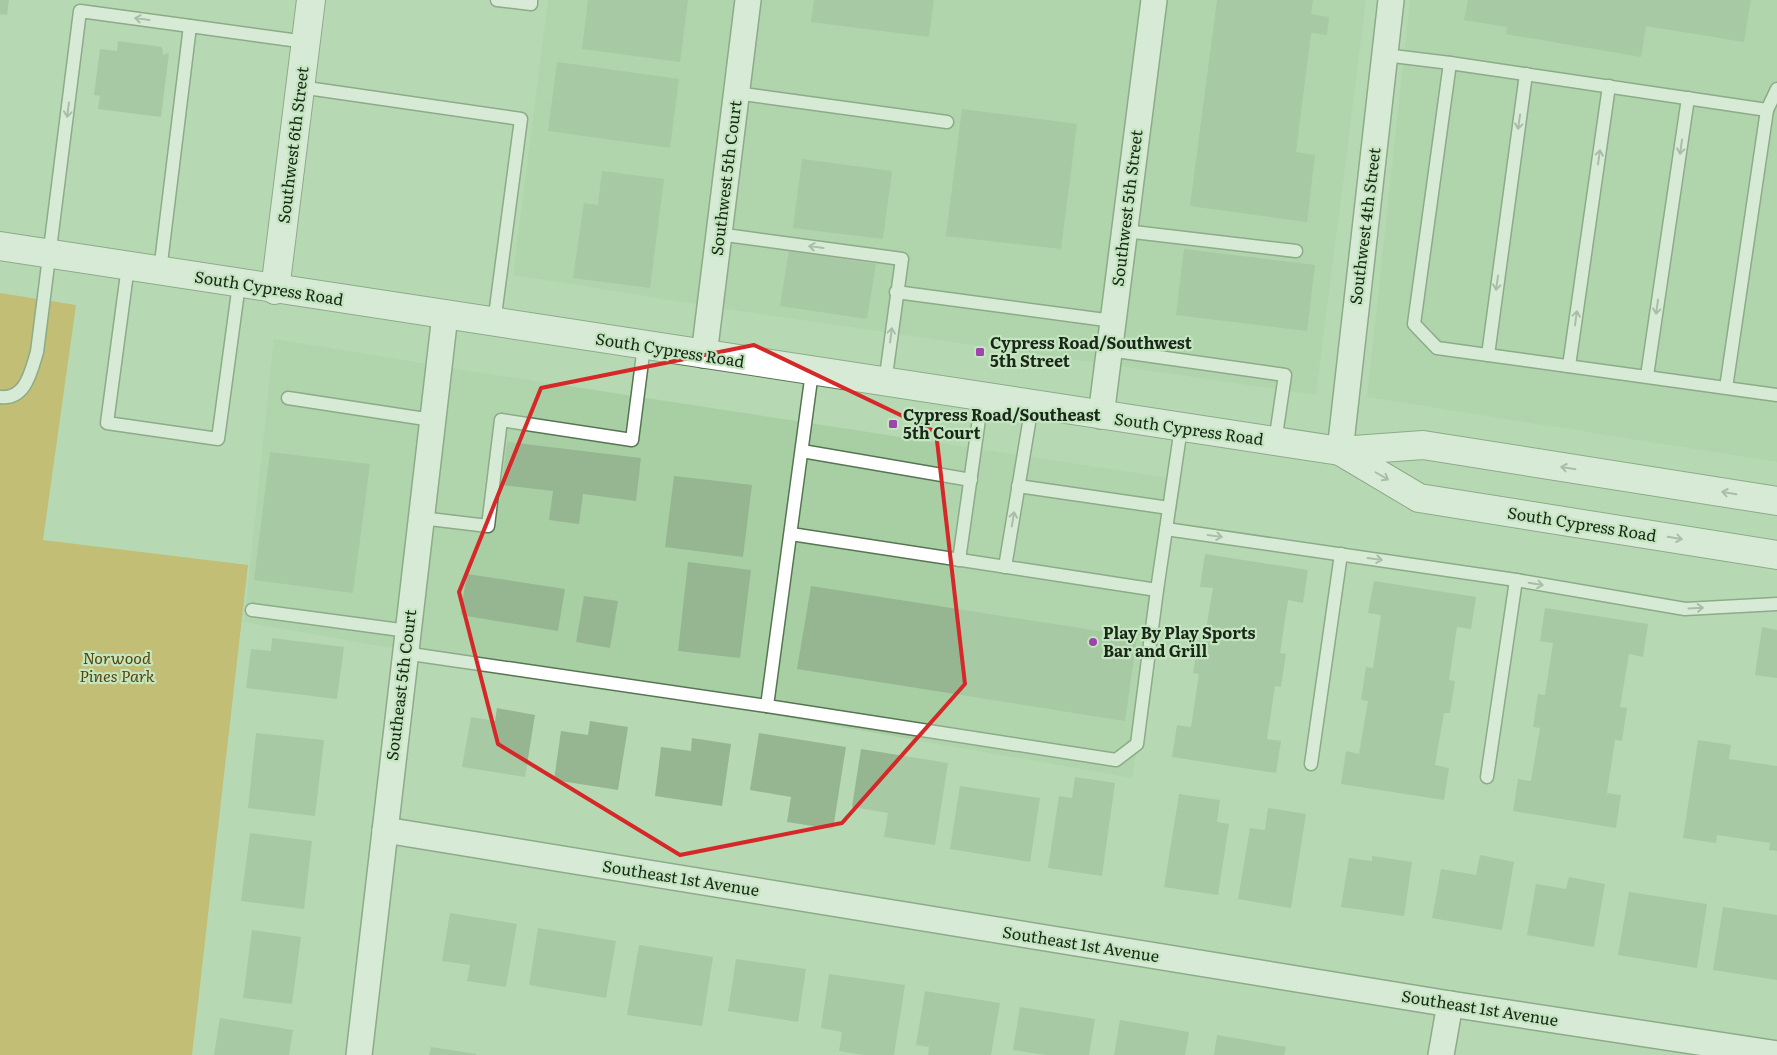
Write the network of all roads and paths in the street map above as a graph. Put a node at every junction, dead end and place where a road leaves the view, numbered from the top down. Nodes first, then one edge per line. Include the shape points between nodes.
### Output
1 (311, 0) edge
2 (498, 0) edge
3 (531, 0) edge
4 (748, 0) edge
5 (1154, 0) edge
6 (1391, 0) edge
7 (190, 26) junction
8 (306, 42) junction
9 (1385, 55) junction
10 (1450, 63) junction
11 (1526, 74) junction
12 (1610, 86) junction
13 (300, 87) junction
14 (1777, 88) edge
15 (736, 93) junction
16 (1688, 98) junction
17 (1767, 110) junction
18 (947, 122) dead end
19 (1124, 231) junction
20 (718, 234) junction
21 (0, 246) edge
22 (1296, 251) dead end
23 (50, 254) junction
24 (128, 266) junction
25 (160, 271) junction
26 (239, 284) junction
27 (275, 290) junction
28 (896, 292) junction
29 (445, 315) junction
30 (1113, 321) junction
31 (494, 323) junction
32 (644, 346) junction
33 (1109, 350) junction
34 (704, 355) junction
35 (1488, 355) junction
36 (1569, 366) junction
37 (812, 372) junction
38 (1647, 376) junction
39 (885, 383) junction
40 (1726, 388) junction
41 (1777, 395) edge
42 (0, 396) edge
43 (288, 398) dead end
44 (982, 398) junction
45 (1032, 406) junction
46 (1101, 416) junction
47 (432, 420) junction
48 (1181, 428) junction
49 (1275, 442) junction
50 (802, 451) junction
51 (1340, 452) junction
52 (971, 480) junction
53 (1018, 486) junction
54 (1777, 501) edge
55 (1169, 508) junction
56 (421, 518) junction
57 (1166, 529) junction
58 (791, 534) junction
59 (1341, 554) junction
60 (1777, 555) edge
61 (959, 560) junction
62 (1005, 567) junction
63 (1516, 580) junction
64 (1157, 590) junction
65 (1777, 604) edge
66 (252, 610) dead end
67 (406, 642) junction
68 (767, 706) junction
69 (1311, 764) dead end
70 (1487, 777) dead end
71 (384, 830) junction
72 (1450, 1004) junction
73 (1777, 1054) edge
74 (359, 1055) edge
75 (1441, 1055) edge

1 - 8 street, Southwest 6th Street
2 - 3 lane via 531,4
4 - 15 street, Southwest 5th Court
5 - 19 street, Southwest 5th Street
6 - 9 street, Southwest 4th Street
7 - 8 lane
7 -> 23 lane via 80,11
7 - 25 lane
8 - 13 street, Southwest 6th Street
9 - 10 lane
9 - 51 street, Southwest 4th Street
10 - 11 lane
10 - 35 lane via 1414,324 1437,348
11 - 12 lane
11 -> 35 lane
12 - 16 lane
36 -> 12 lane
13 - 27 street, Southwest 6th Street
13 - 31 lane via 521,119
14 - 17 lane
15 - 18 lane
15 - 20 street, Southwest 5th Court
16 - 17 lane
16 -> 38 lane
17 - 40 lane
19 - 22 lane
19 - 30 street, Southwest 5th Street
28 -> 20 lane via 902,259
20 - 34 street, Southwest 5th Court
21 - 23 street, South Cypress Road
23 - 24 street, South Cypress Road
23 - 42 lane via 37,352 28,382 18,393 7,398
24 - 25 street, South Cypress Road
24 - 26 lane via 107,422 218,438
25 - 26 street, South Cypress Road
26 - 27 street, South Cypress Road
27 - 29 street, South Cypress Road
28 - 30 lane
39 -> 28 lane
29 - 31 street, South Cypress Road
29 - 47 street, Southeast 5th Court
30 - 33 street, Southwest 5th Street
31 - 32 street, South Cypress Road
32 - 34 street, South Cypress Road
32 - 56 lane via 632,440 501,420 488,526
33 - 46 street, Southwest 5th Street
33 - 49 lane via 1284,375
34 - 37 street, South Cypress Road
35 - 36 lane
36 - 38 lane
37 - 39 street, South Cypress Road
37 - 50 lane
38 - 40 lane
39 - 44 street, South Cypress Road
40 - 41 lane
43 - 47 lane
44 - 45 street, South Cypress Road
44 - 52 lane
45 - 46 street, South Cypress Road
45 - 53 lane
46 - 48 street, South Cypress Road
47 - 56 street, Southeast 5th Court
48 - 49 street, South Cypress Road
48 - 55 lane
49 - 51 street, South Cypress Road
50 - 52 lane
50 - 58 lane
54 -> 51 street, South Cypress Road via 1423,445
51 -> 60 street, South Cypress Road via 1419,498
52 - 61 lane
53 - 55 lane
62 -> 53 lane
55 - 57 lane
56 - 67 street, Southeast 5th Court
57 -> 59 lane
57 - 64 lane
58 - 61 lane
58 - 68 lane
59 -> 63 lane
59 - 69 lane
61 - 62 lane
62 - 64 lane
63 -> 65 lane via 1685,609
63 - 70 lane
64 - 68 lane via 1136,744 1116,760
66 - 67 lane
67 - 68 lane
67 - 71 street, Southeast 5th Court
71 - 72 street, Southeast 1st Avenue
71 - 74 street, Southeast 5th Court
72 - 73 street, Southeast 1st Avenue
72 - 75 street

